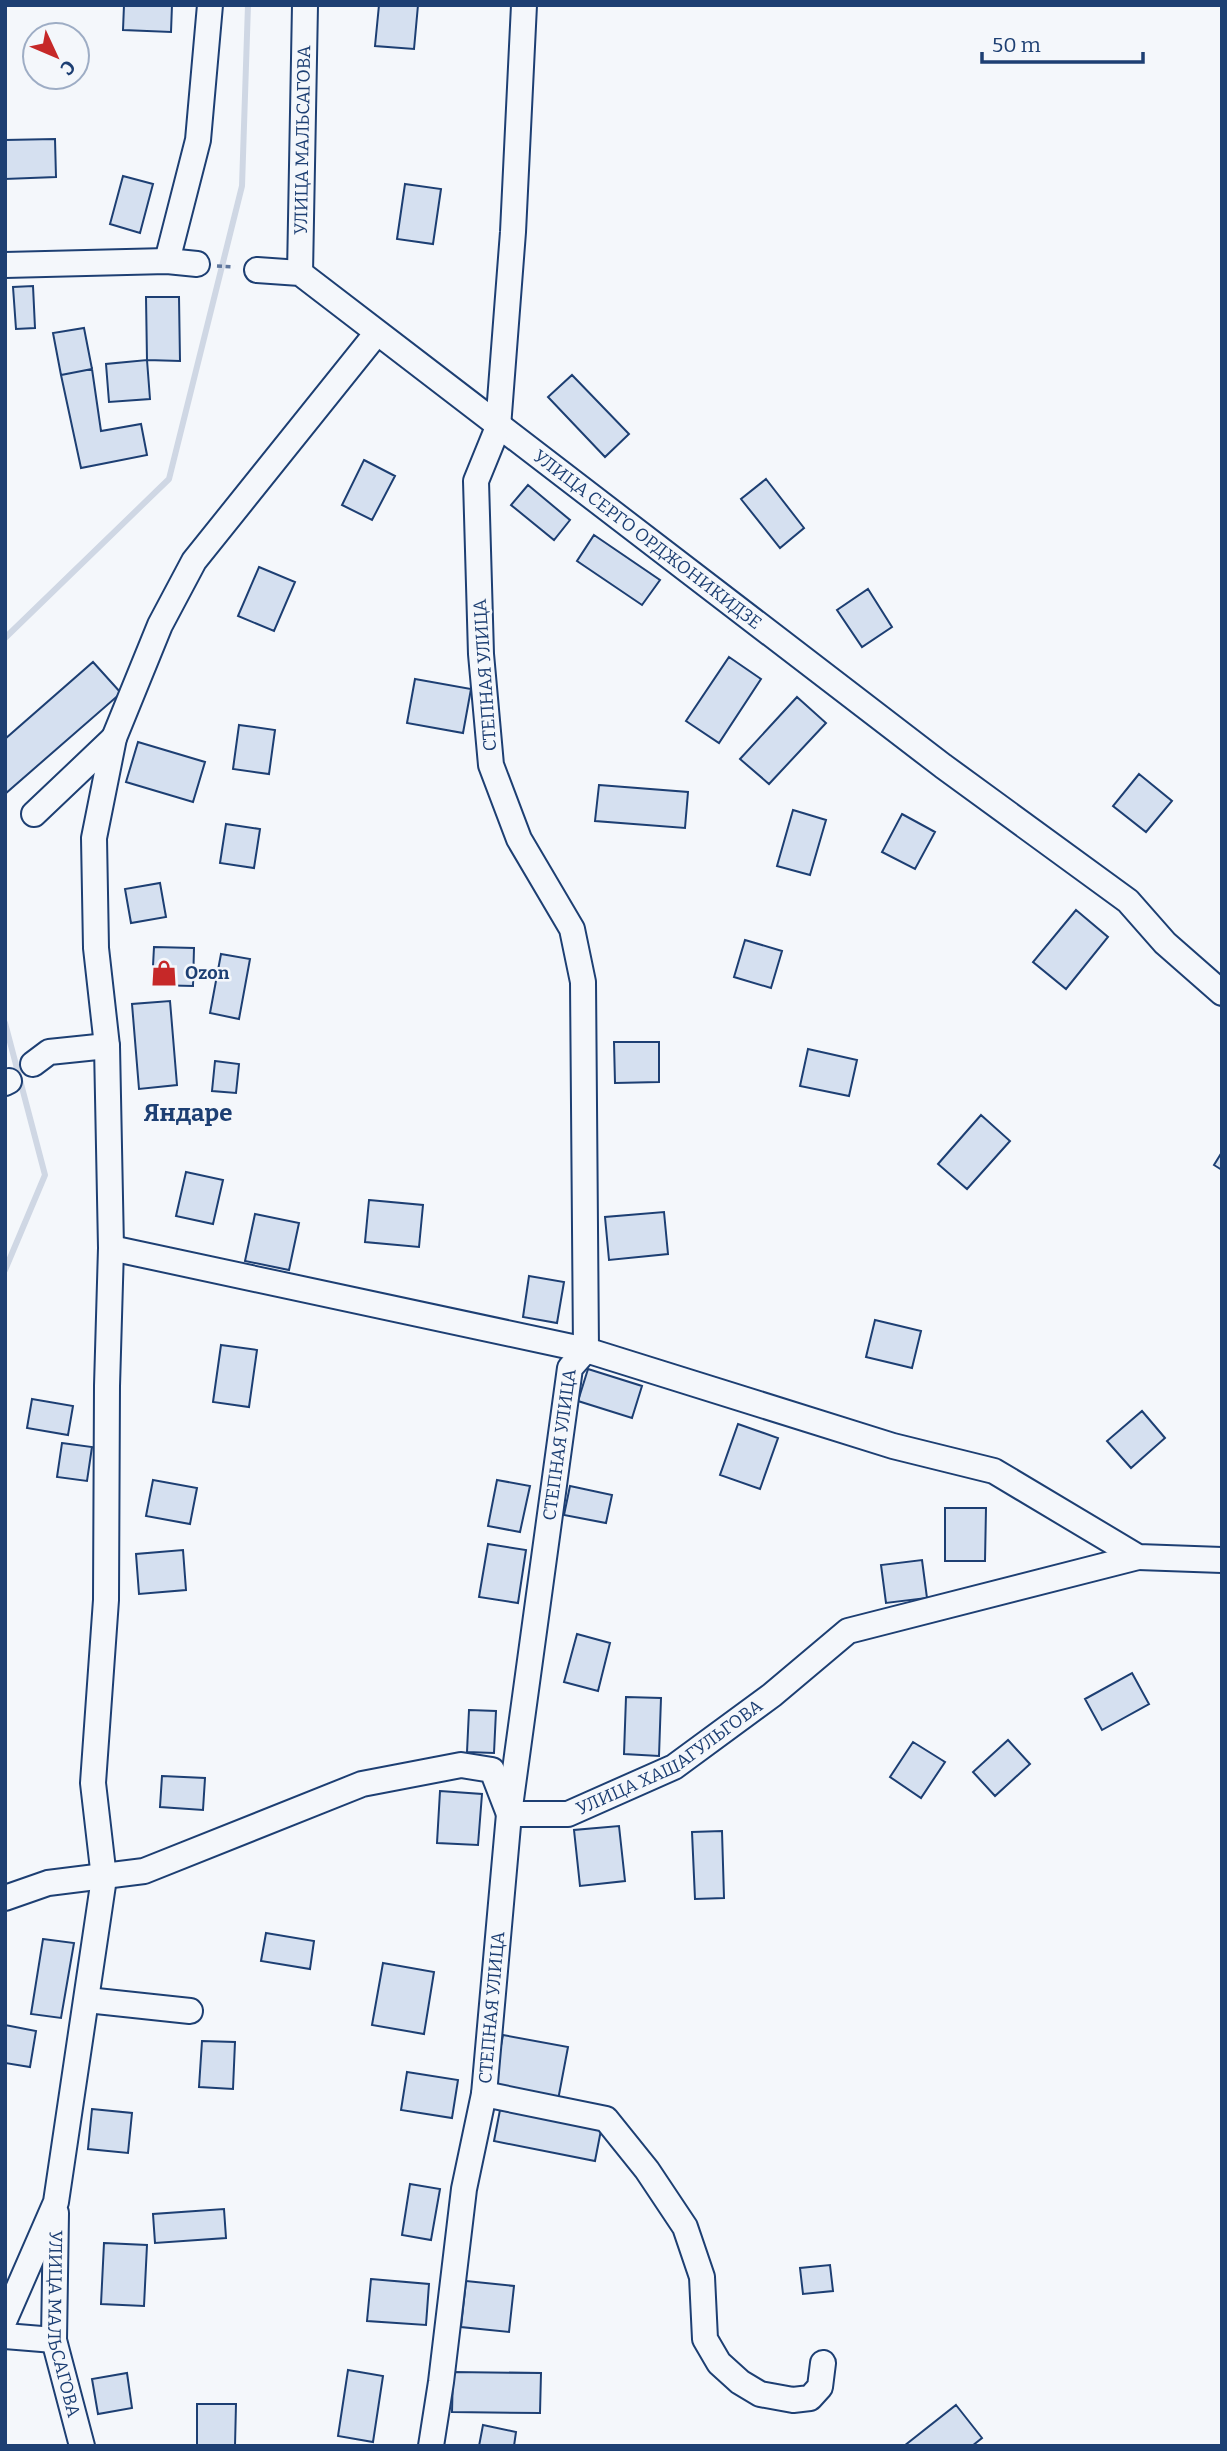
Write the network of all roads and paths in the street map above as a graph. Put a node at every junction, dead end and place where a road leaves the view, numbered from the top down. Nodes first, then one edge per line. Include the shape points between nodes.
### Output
1 (210, 5) edge
2 (305, 5) edge
3 (524, 5) edge
4 (167, 261) junction
5 (197, 264) joint
6 (5, 265) edge
7 (257, 270) joint
8 (300, 274) junction
9 (376, 334) junction
10 (498, 427) junction
11 (114, 738) junction
12 (34, 814) dead end
13 (1222, 993) edge
14 (107, 1046) junction
15 (33, 1064) dead end
16 (111, 1248) junction
17 (586, 1350) junction
18 (1138, 1557) junction
19 (1222, 1560) edge
20 (509, 1814) junction
21 (104, 1878) junction
22 (5, 1898) edge
23 (87, 2000) junction
24 (190, 2011) dead end
25 (485, 2094) junction
26 (56, 2202) junction
27 (5, 2319) edge
28 (5, 2336) edge
29 (54, 2340) junction
30 (824, 2363) dead end
31 (82, 2446) edge
32 (431, 2446) edge

1 - 4 street via 198,141
2 - 8 street, УЛИЦА МАЛЬСАГОВА
3 - 10 street, СТЕПНАЯ УЛИЦА
4 - 5 street
4 - 6 street
5 - 7 path
7 - 8 street
8 - 9 street, УЛИЦА СЕРГО ОРДЖОНИКИДЗЕ
9 - 10 street, УЛИЦА СЕРГО ОРДЖОНИКИДЗЕ
9 - 11 street via 194,561 159,625
10 - 13 street, УЛИЦА СЕРГО ОРДЖОНИКИДЗЕ via 920,749 1128,901
10 - 17 street, СТЕПНАЯ УЛИЦА via 476,481 481,654 491,765 519,839 572,929 583,982
11 - 12 street
11 - 14 street via 94,838 96,948
14 - 15 street via 49,1052
14 - 16 street
16 - 17 street
16 - 21 street via 106,1600 93,1783
17 - 18 street via 894,1446 994,1471
17 - 20 street, СТЕПНАЯ УЛИЦА via 570,1368
18 - 19 street
18 - 20 street, УЛИЦА ХАШАГУЛЬГОВА via 848,1631 772,1695 674,1767 568,1814
20 - 21 street via 492,1770 461,1765 362,1784 144,1871
20 - 25 street, СТЕПНАЯ УЛИЦА
21 - 22 street via 48,1883
21 - 23 street
23 - 24 street
23 - 26 street
25 - 30 street via 606,2119 685,2227 702,2277 705,2339 719,2363 740,2382 760,2394 810,2398 820,2387
25 - 32 street, СТЕПНАЯ УЛИЦА via 464,2189
26 - 27 street
26 - 29 street, УЛИЦА МАЛЬСАГОВА
28 - 29 street
29 - 31 street, УЛИЦА МАЛЬСАГОВА

